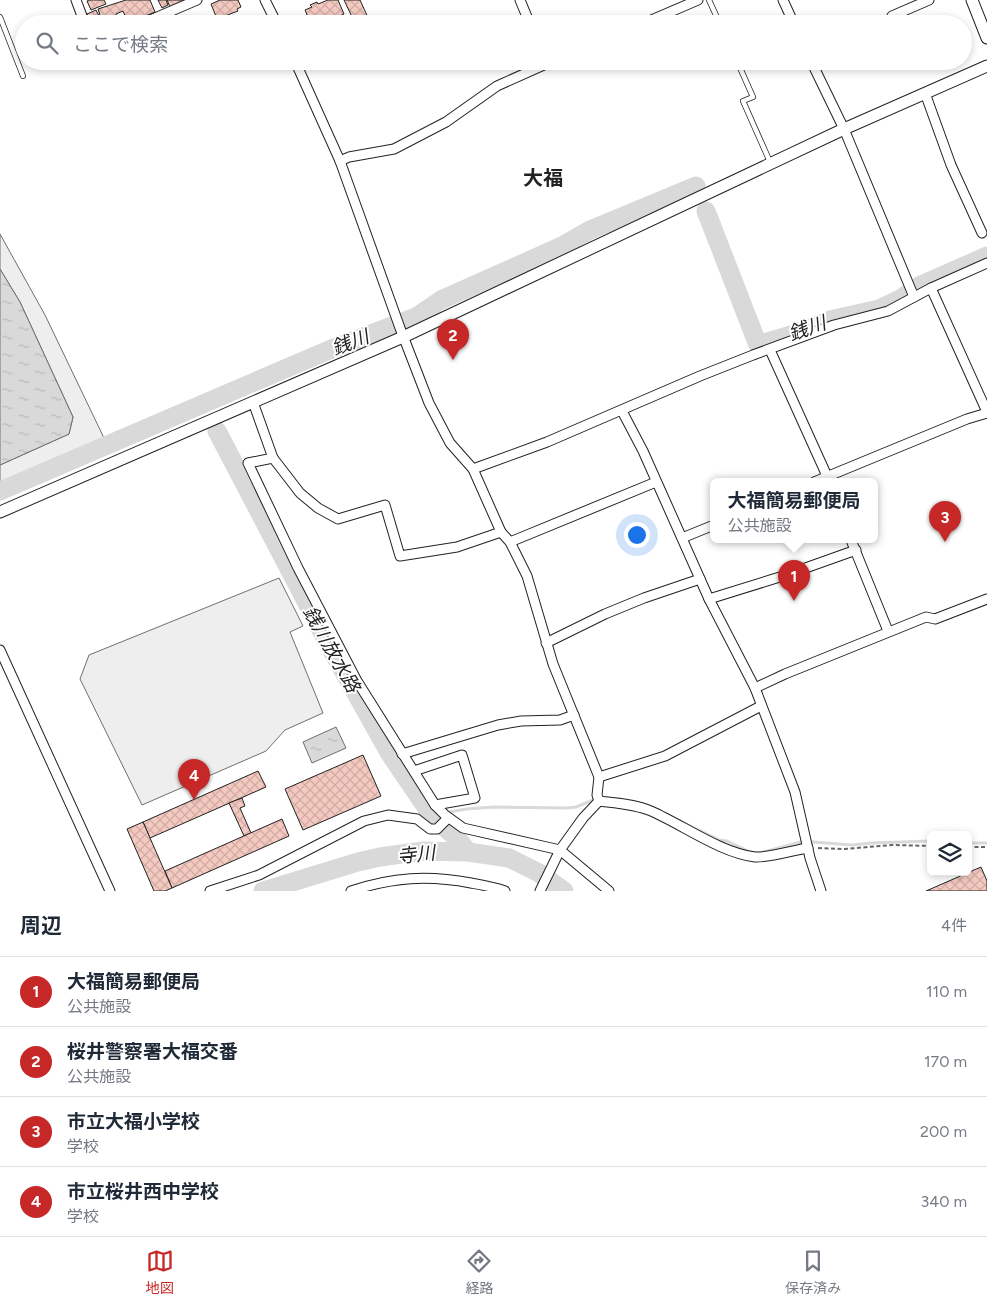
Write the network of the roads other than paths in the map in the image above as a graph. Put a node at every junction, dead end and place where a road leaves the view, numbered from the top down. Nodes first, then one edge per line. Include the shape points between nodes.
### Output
1 (76, 0) edge
2 (197, 0) edge
3 (265, 0) edge
4 (520, 0) edge
5 (698, 0) edge
6 (709, 0) edge
7 (783, 0) edge
8 (929, 0) edge
9 (972, 0) edge
10 (82, 15) edge
11 (162, 15) edge
12 (272, 15) edge
13 (526, 15) edge
14 (663, 15) edge
15 (716, 15) edge
16 (790, 15) edge
17 (894, 15) edge
18 (0, 17) edge
19 (986, 32) edge
20 (15, 55) edge
21 (987, 66) edge
22 (21, 70) edge
23 (299, 70) edge
24 (532, 70) edge
25 (741, 70) edge
26 (817, 70) edge
27 (23, 76) dead end
28 (925, 93) junction
29 (844, 129) junction
30 (340, 161) junction
31 (771, 163) junction
32 (982, 233) dead end
33 (987, 263) edge
34 (931, 288) junction
35 (914, 297) junction
36 (400, 328) junction
37 (770, 350) junction
38 (253, 402) junction
39 (622, 411) junction
40 (987, 413) edge
41 (273, 458) junction
42 (473, 469) junction
43 (826, 478) edge
44 (828, 478) edge
45 (656, 482) junction
46 (0, 512) edge
47 (710, 527) edge
48 (501, 532) junction
49 (682, 538) junction
50 (510, 542) junction
51 (852, 543) edge
52 (856, 550) junction
53 (700, 579) junction
54 (987, 599) edge
55 (709, 600) junction
56 (888, 631) junction
57 (546, 643) junction
58 (0, 650) edge
59 (755, 688) junction
60 (761, 706) junction
61 (574, 715) junction
62 (402, 754) junction
63 (414, 772) junction
64 (599, 777) junction
65 (598, 798) junction
66 (442, 812) junction
67 (808, 845) junction
68 (558, 852) junction
69 (110, 891) edge
70 (210, 891) edge
71 (352, 891) edge
72 (505, 891) edge
73 (540, 891) edge
74 (609, 891) edge
75 (821, 891) edge

1 - 10 street
2 - 11 street
3 - 12 street
4 - 13 street
5 - 14 street
6 - 15 lane
7 - 16 street
8 - 17 street
9 - 19 street
18 - 20 lane
21 - 28 street
22 - 27 lane
23 - 30 street
24 - 30 street via 497,86 446,122 394,149
25 - 31 lane via 753,97 743,102
26 - 29 street
28 - 29 street
28 - 32 street via 951,165
29 - 31 street
29 - 35 street
30 - 36 street
31 - 36 street
33 - 34 street
34 - 35 street
34 - 40 street
35 - 37 street via 888,311 834,325
36 - 38 street
36 - 42 street via 429,403 450,443
37 - 39 street via 700,376
37 - 43 street
38 - 41 street
38 - 46 street
39 - 42 street
39 - 45 street
40 - 44 street
41 - 48 street via 300,493 338,520 385,505 400,556 457,547
41 - 62 street via 248,463 357,681
42 - 48 street
45 - 49 street
45 - 50 street
47 - 49 street
48 - 50 street
49 - 53 street
50 - 57 street via 527,576
51 - 52 street
52 - 55 street
52 - 56 street
53 - 55 street
53 - 57 street via 605,614
54 - 56 street via 935,619 926,616
55 - 59 street
56 - 59 street
57 - 61 street
58 - 69 street
59 - 60 street
60 - 64 street via 665,756
60 - 67 street via 795,792
61 - 62 street via 560,720 498,725
61 - 64 street
62 - 63 street
63 - 66 street
63 - 66 street via 462,755 476,798
64 - 65 street
65 - 67 street via 650,810 742,854 758,857
65 - 68 street
66 - 68 street via 463,828
66 - 70 street via 437,829 430,830 417,819 388,815 364,821 259,875
67 - 75 street
68 - 73 street
68 - 74 street
71 - 72 street via 399,879 428,878

